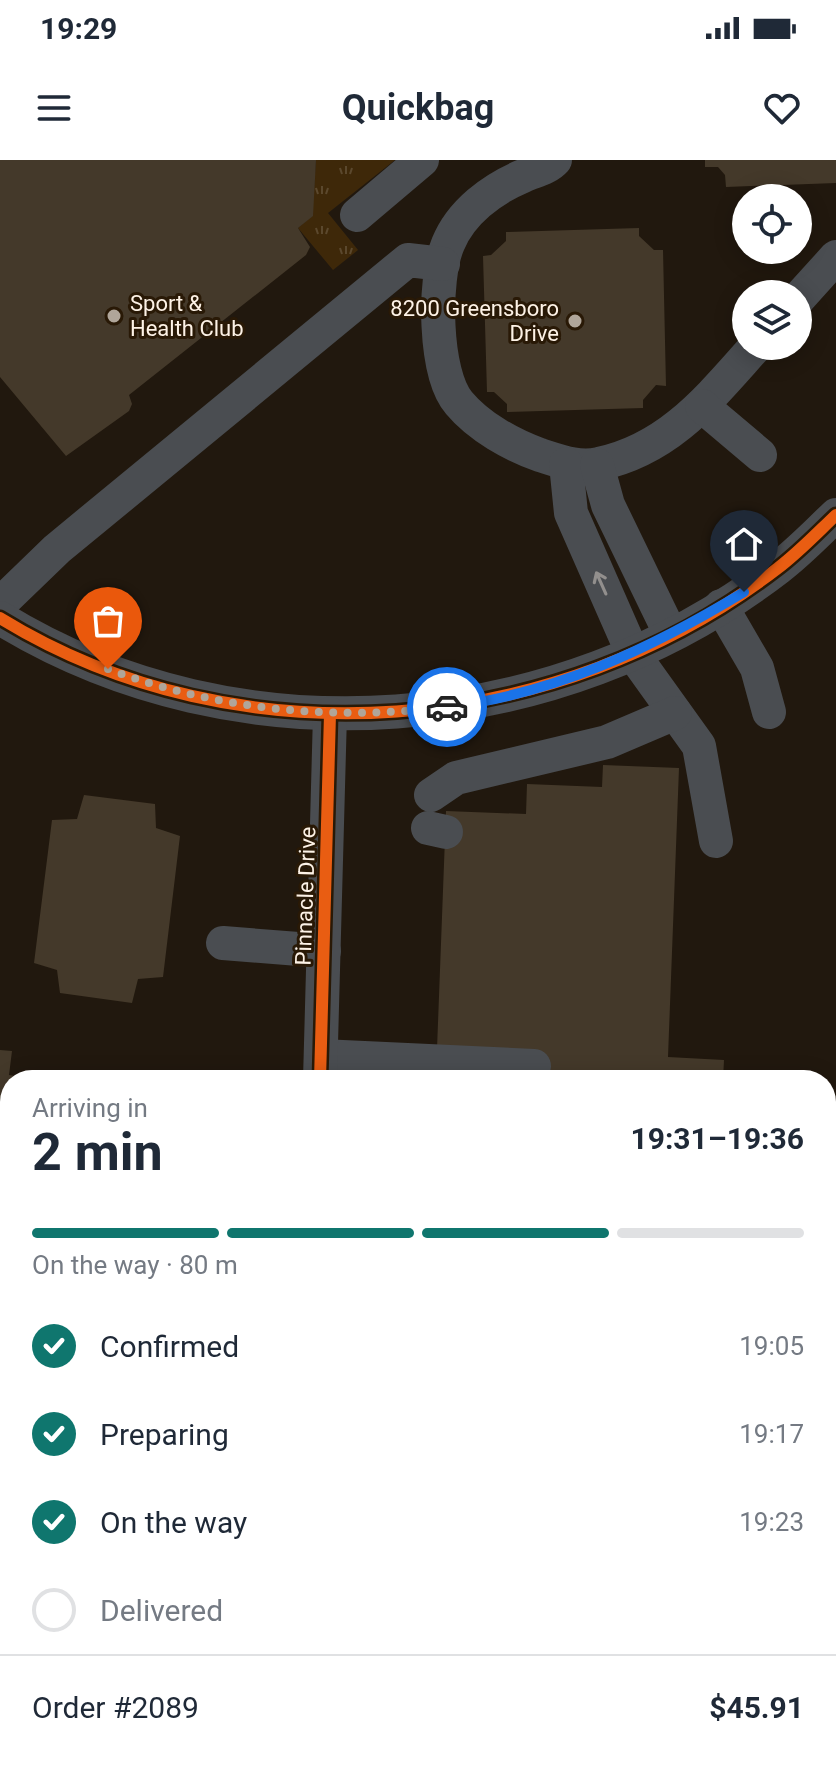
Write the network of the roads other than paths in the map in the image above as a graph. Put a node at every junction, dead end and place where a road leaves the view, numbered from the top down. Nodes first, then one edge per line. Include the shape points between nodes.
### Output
1 (422, 160) edge
2 (555, 160) edge
3 (357, 215) dead end
4 (836, 257) edge
5 (443, 264) junction
6 (812, 284) edge
7 (743, 360) edge
8 (702, 406) junction
9 (760, 455) dead end
10 (582, 465) junction
11 (836, 515) edge
12 (0, 604) edge
13 (721, 606) junction
14 (0, 618) edge
15 (671, 635) junction
16 (633, 654) junction
17 (769, 712) dead end
18 (675, 713) junction
19 (330, 714) junction
20 (435, 818) dead end
21 (716, 841) dead end
22 (223, 943) dead end
23 (324, 951) junction
24 (534, 1066) dead end
25 (320, 1068) edge

1 - 3 street
2 - 5 street via 492,191 464,219
4 - 6 street
5 - 10 street via 437,295 439,337 457,402 486,428 528,451
5 - 12 street via 408,260 57,549
7 - 8 street
8 - 9 street
8 - 10 street via 685,424 643,451
10 - 15 street via 608,505
16 -> 10 street via 571,513
11 - 13 street via 780,567
13 - 15 street
13 - 17 street via 757,668
14 - 19 street via 134,679 248,706
15 - 16 street
16 - 18 street
16 - 19 street via 517,694 403,712
18 - 20 street via 607,742 456,778
18 - 21 street via 699,746
19 - 23 street, Pinnacle Drive
22 - 23 street
23 - 25 street, Pinnacle Drive
24 - 25 street via 476,1057

